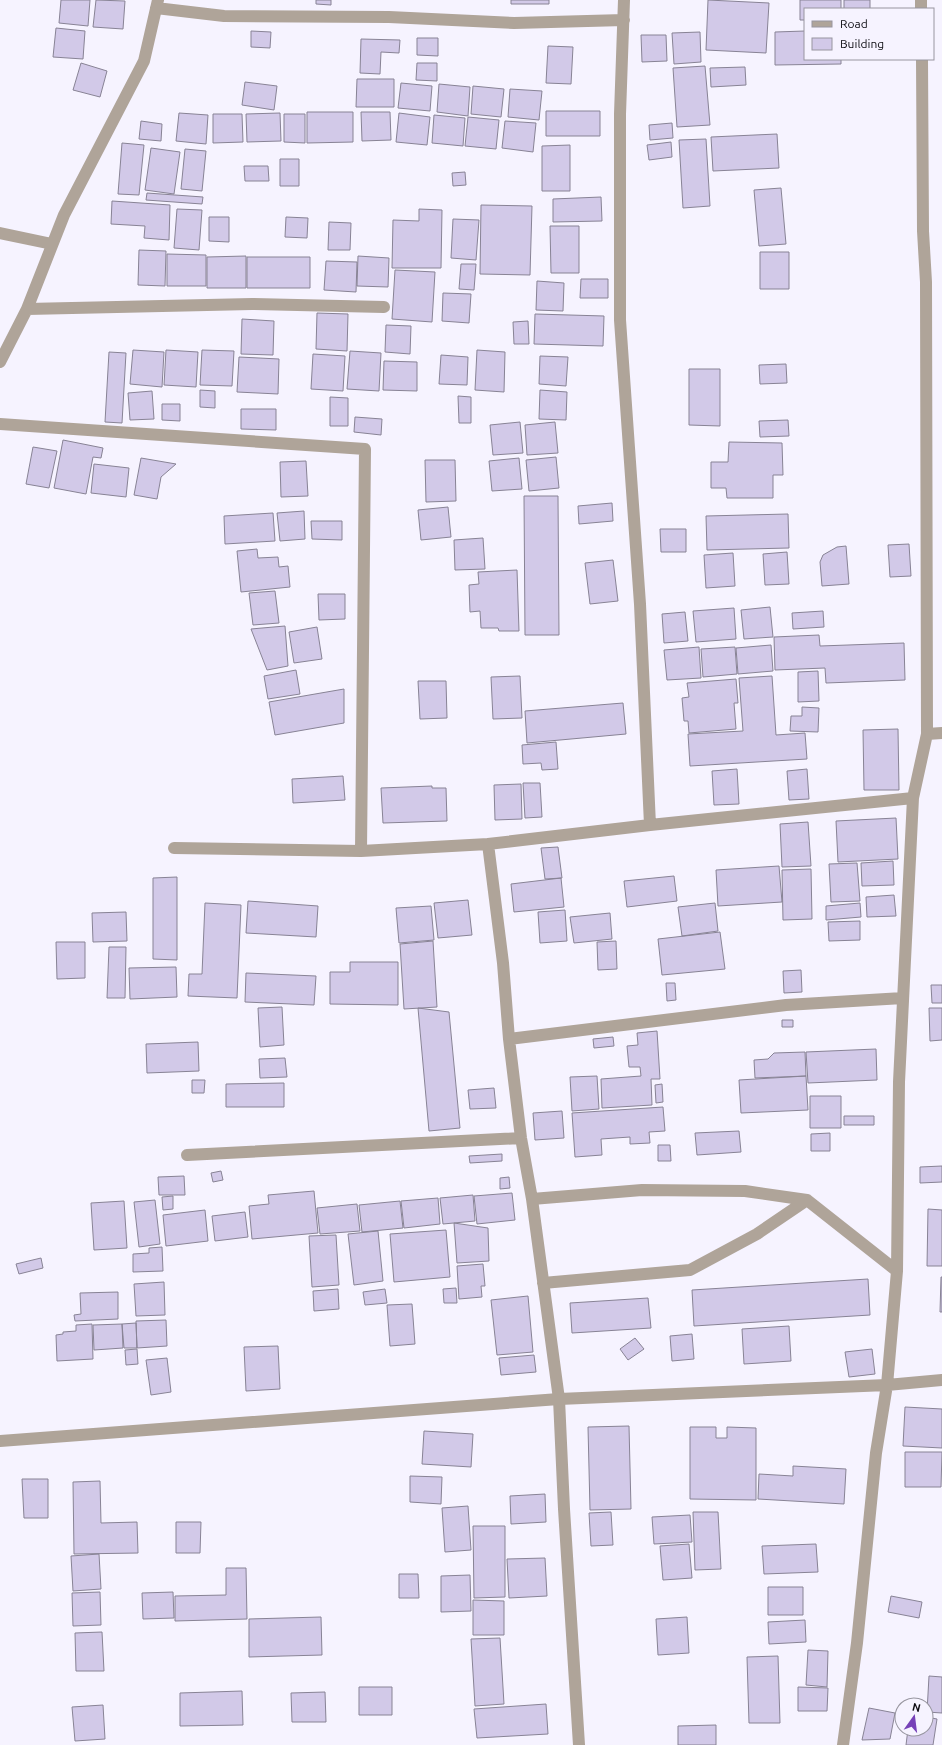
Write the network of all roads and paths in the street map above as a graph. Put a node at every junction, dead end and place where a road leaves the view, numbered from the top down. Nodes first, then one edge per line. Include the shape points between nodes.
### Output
1 (624, 0) edge
2 (157, 4) edge
3 (624, 20) junction
4 (922, 60) edge
5 (0, 233) edge
6 (52, 244) junction
7 (384, 307) dead end
8 (27, 309) junction
9 (0, 362) edge
10 (0, 424) edge
11 (942, 733) edge
12 (927, 734) junction
13 (913, 798) junction
14 (650, 825) junction
15 (488, 844) junction
16 (174, 848) dead end
17 (361, 851) junction
18 (903, 998) junction
19 (509, 1039) junction
20 (521, 1138) junction
21 (187, 1155) dead end
22 (532, 1199) junction
23 (807, 1200) junction
24 (897, 1271) junction
25 (543, 1283) junction
26 (942, 1380) edge
27 (887, 1385) junction
28 (559, 1399) junction
29 (0, 1441) edge
30 (579, 1745) edge
31 (843, 1745) edge

1 - 3 street
2 - 3 street via 224,16 389,17 514,23
2 - 6 street via 144,61 64,215
3 - 14 street via 620,114 620,320 640,604
4 - 12 street via 923,231 926,282
5 - 6 street
6 - 8 street
7 - 8 street via 252,304
8 - 9 street
10 - 17 street via 365,449
11 - 12 street
12 - 13 street
13 - 14 street
13 - 18 street
14 - 15 street
15 - 17 street
15 - 19 street via 503,963
16 - 17 street
18 - 19 street via 786,1005
18 - 24 street via 899,1082
19 - 20 street
20 - 21 street
20 - 22 street
22 - 23 street via 642,1190 745,1191
22 - 25 street
23 - 24 street
23 - 25 street via 757,1234 690,1270
24 - 27 street
25 - 28 street
26 - 27 street
27 - 28 street
27 - 31 street via 876,1453 857,1643
28 - 29 street
28 - 30 street

